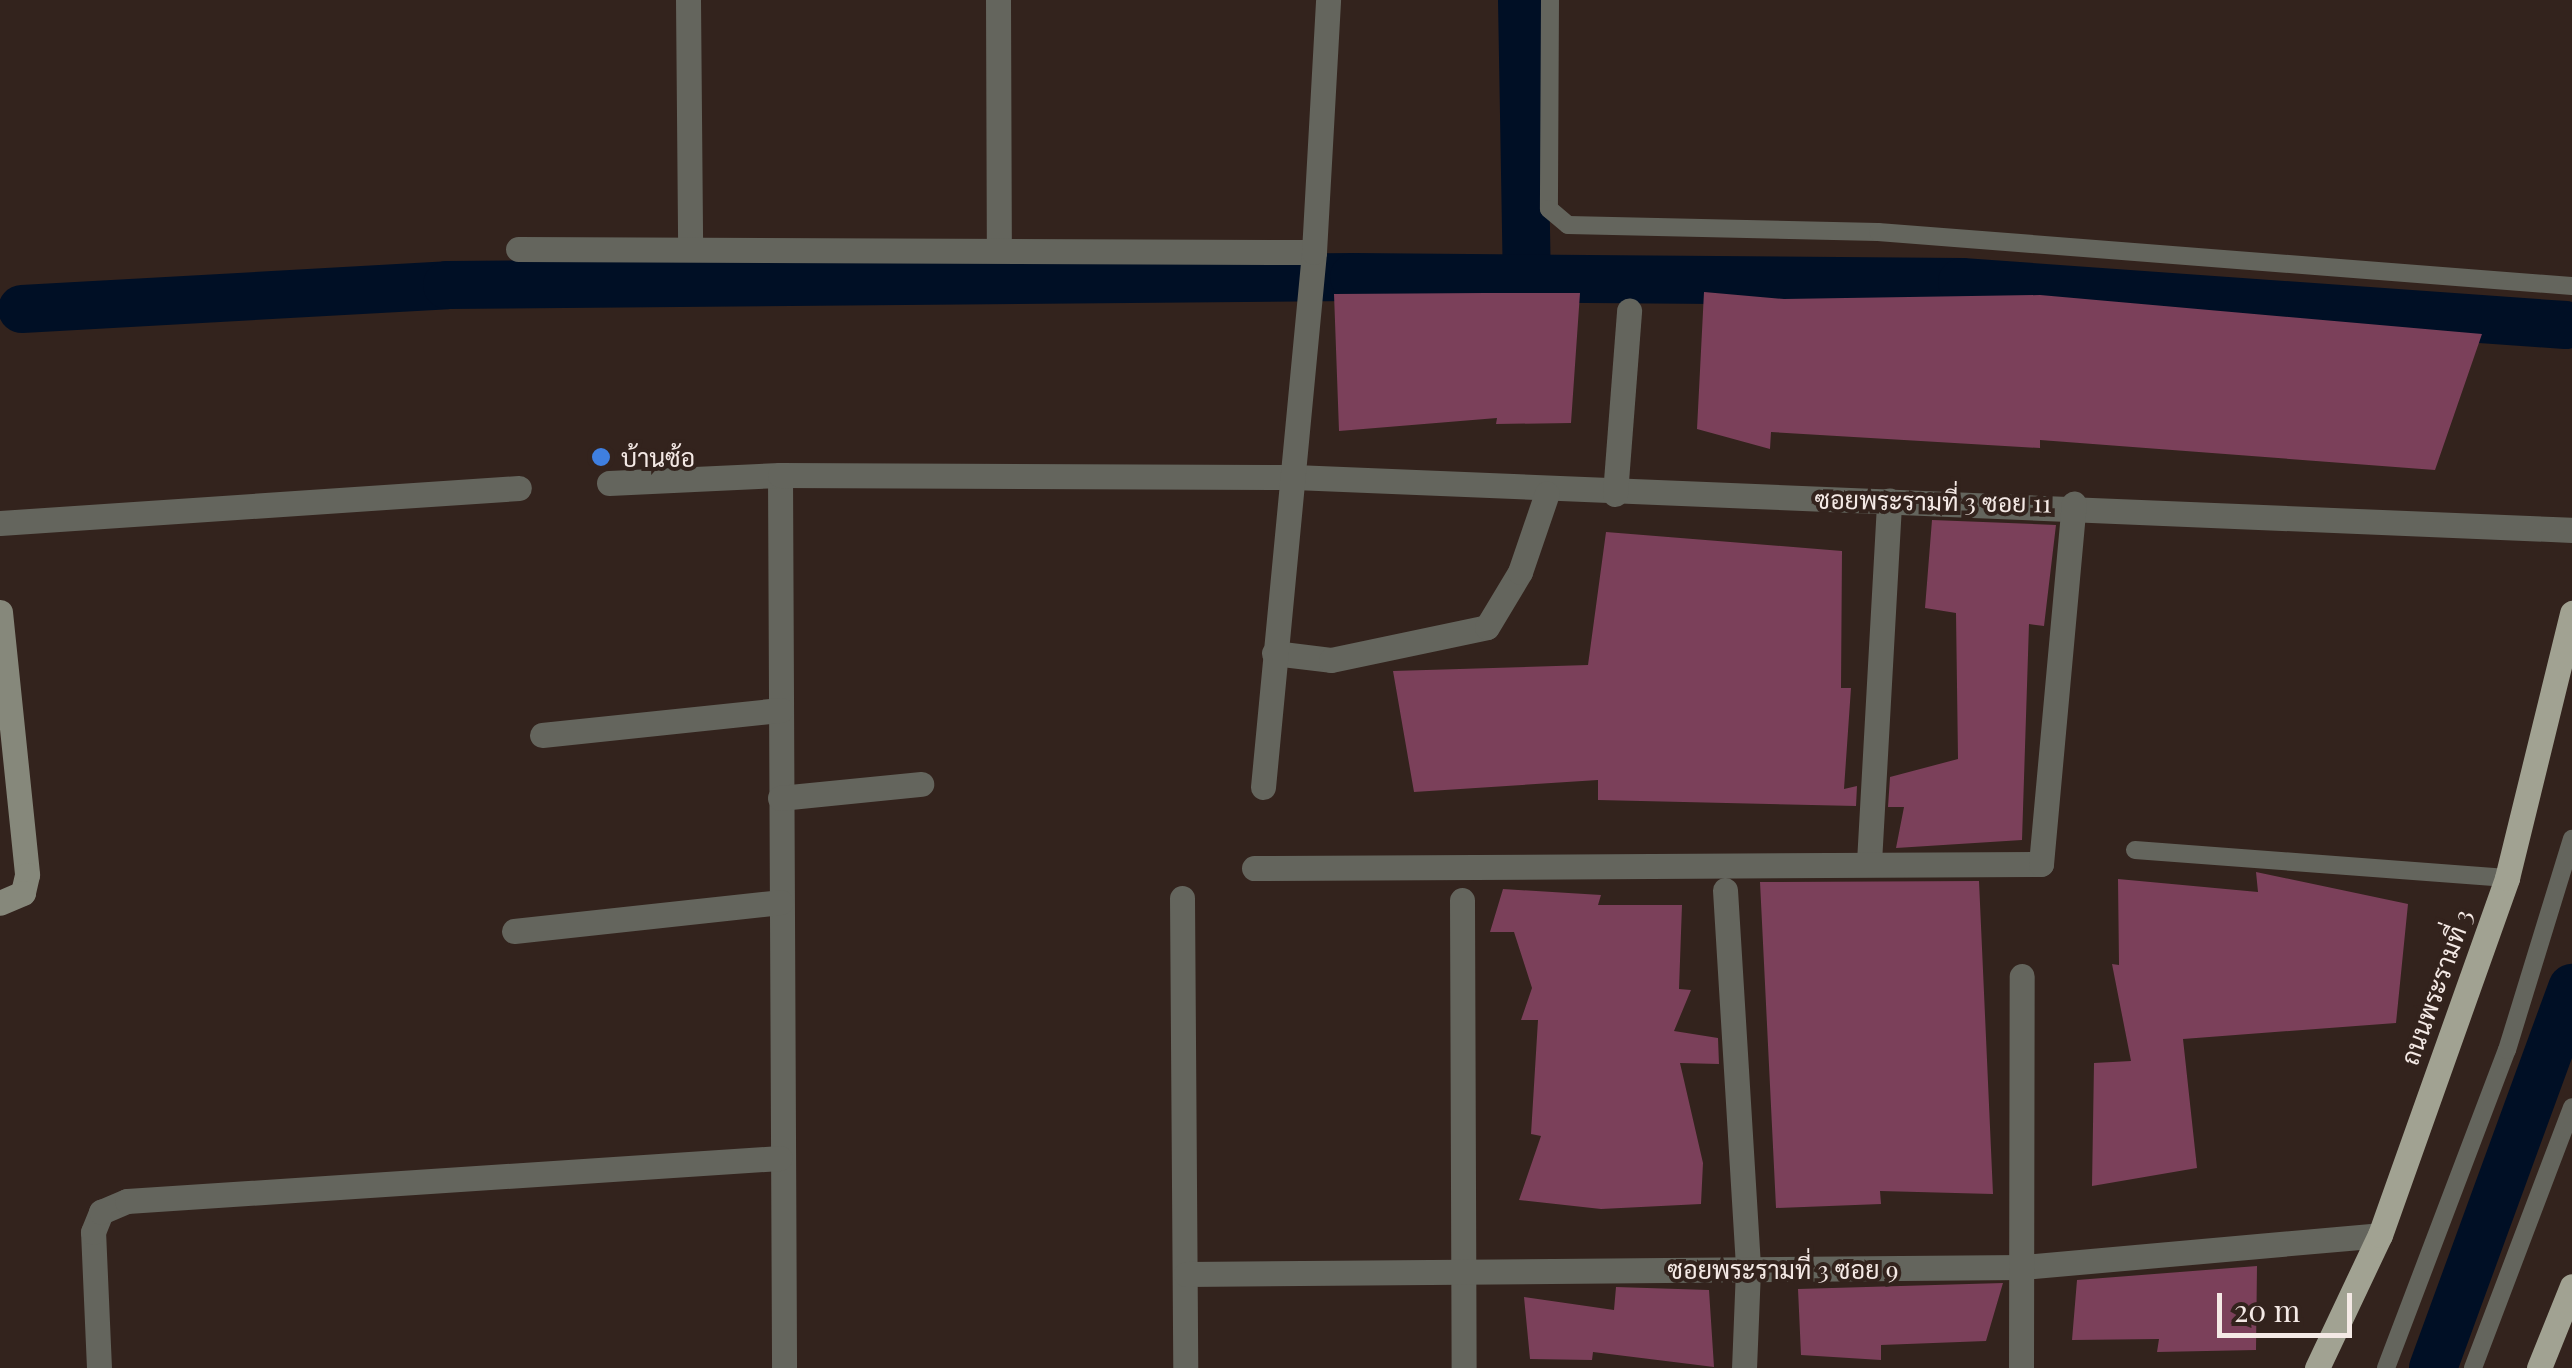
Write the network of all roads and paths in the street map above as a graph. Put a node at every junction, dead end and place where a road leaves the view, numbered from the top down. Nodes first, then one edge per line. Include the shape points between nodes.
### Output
1 (688, 0) edge
2 (998, 0) edge
3 (1328, 0) edge
4 (1550, 0) edge
5 (690, 248) junction
6 (518, 249) dead end
7 (999, 250) junction
8 (1314, 252) junction
9 (2572, 286) edge
10 (1629, 311) dead end
11 (780, 474) junction
12 (1294, 477) junction
13 (609, 483) dead end
14 (519, 488) dead end
15 (1546, 493) junction
16 (1615, 494) junction
17 (1889, 501) junction
18 (2074, 504) junction
19 (0, 523) edge
20 (2572, 530) edge
21 (0, 612) edge
22 (2572, 613) edge
23 (1274, 653) junction
24 (780, 710) junction
25 (542, 735) dead end
26 (921, 784) dead end
27 (1264, 786) dead end
28 (780, 798) junction
29 (2572, 839) edge
30 (2135, 850) dead end
31 (1869, 862) junction
32 (1254, 868) dead end
33 (2507, 878) junction
34 (1726, 890) dead end
35 (1182, 898) dead end
36 (1462, 900) dead end
37 (0, 902) edge
38 (780, 902) junction
39 (514, 931) dead end
40 (2022, 976) dead end
41 (2572, 1107) edge
42 (780, 1158) junction
43 (2380, 1236) junction
44 (2023, 1267) junction
45 (1748, 1269) junction
46 (1466, 1272) junction
47 (1186, 1274) junction
48 (2572, 1286) edge
49 (2564, 1328) edge
50 (99, 1368) edge
51 (784, 1368) edge
52 (1185, 1368) edge
53 (1464, 1368) edge
54 (1744, 1368) edge
55 (2020, 1368) edge
56 (2318, 1368) edge
57 (2386, 1368) edge
58 (2473, 1368) edge
59 (2539, 1368) edge

1 - 5 street
2 - 7 street
3 - 8 street
4 - 9 lane via 1549,209 1568,225 1878,232
5 - 6 street
5 - 7 street
7 - 8 street
8 - 12 street
10 - 16 street
11 - 12 street, ซอยพระรามที่ 3 ซอย 11
11 - 13 street, ซอยพระรามที่ 3 ซอย 11
11 - 24 street
12 - 15 street, ซอยพระรามที่ 3 ซอย 11
12 - 23 street
14 - 19 street
15 - 16 street, ซอยพระรามที่ 3 ซอย 11
15 - 23 street via 1520,572 1487,627 1331,660
16 - 17 street, ซอยพระรามที่ 3 ซอย 11
17 - 18 street, ซอยพระรามที่ 3 ซอย 11
17 - 31 street
18 - 20 street, ซอยพระรามที่ 3 ซอย 11
18 - 31 street via 2042,864
21 - 37 street via 27,874 23,893
22 - 33 main road, ถนนพระรามที่ 3
23 - 27 street
24 - 25 street
24 - 28 street
26 - 28 street
28 - 38 street
29 - 57 lane via 2507,1050
30 - 33 lane
31 - 32 street
33 - 43 main road, ถนนพระรามที่ 3
34 - 45 street
35 - 47 street
36 - 46 street
38 - 39 street
38 - 42 street
40 - 44 street
41 - 58 lane
42 - 50 street via 127,1201 101,1212 92,1232
42 - 51 street
43 - 44 street, ซอยพระรามที่ 3 ซอย 9
43 - 56 main road, ถนนพระรามที่ 3
44 - 45 street, ซอยพระรามที่ 3 ซอย 9
44 - 55 street
45 - 46 street, ซอยพระรามที่ 3 ซอย 9
45 - 54 street
46 - 47 street, ซอยพระรามที่ 3 ซอย 9
46 - 53 street
47 - 52 street
48 - 49 main road
49 - 59 main road

